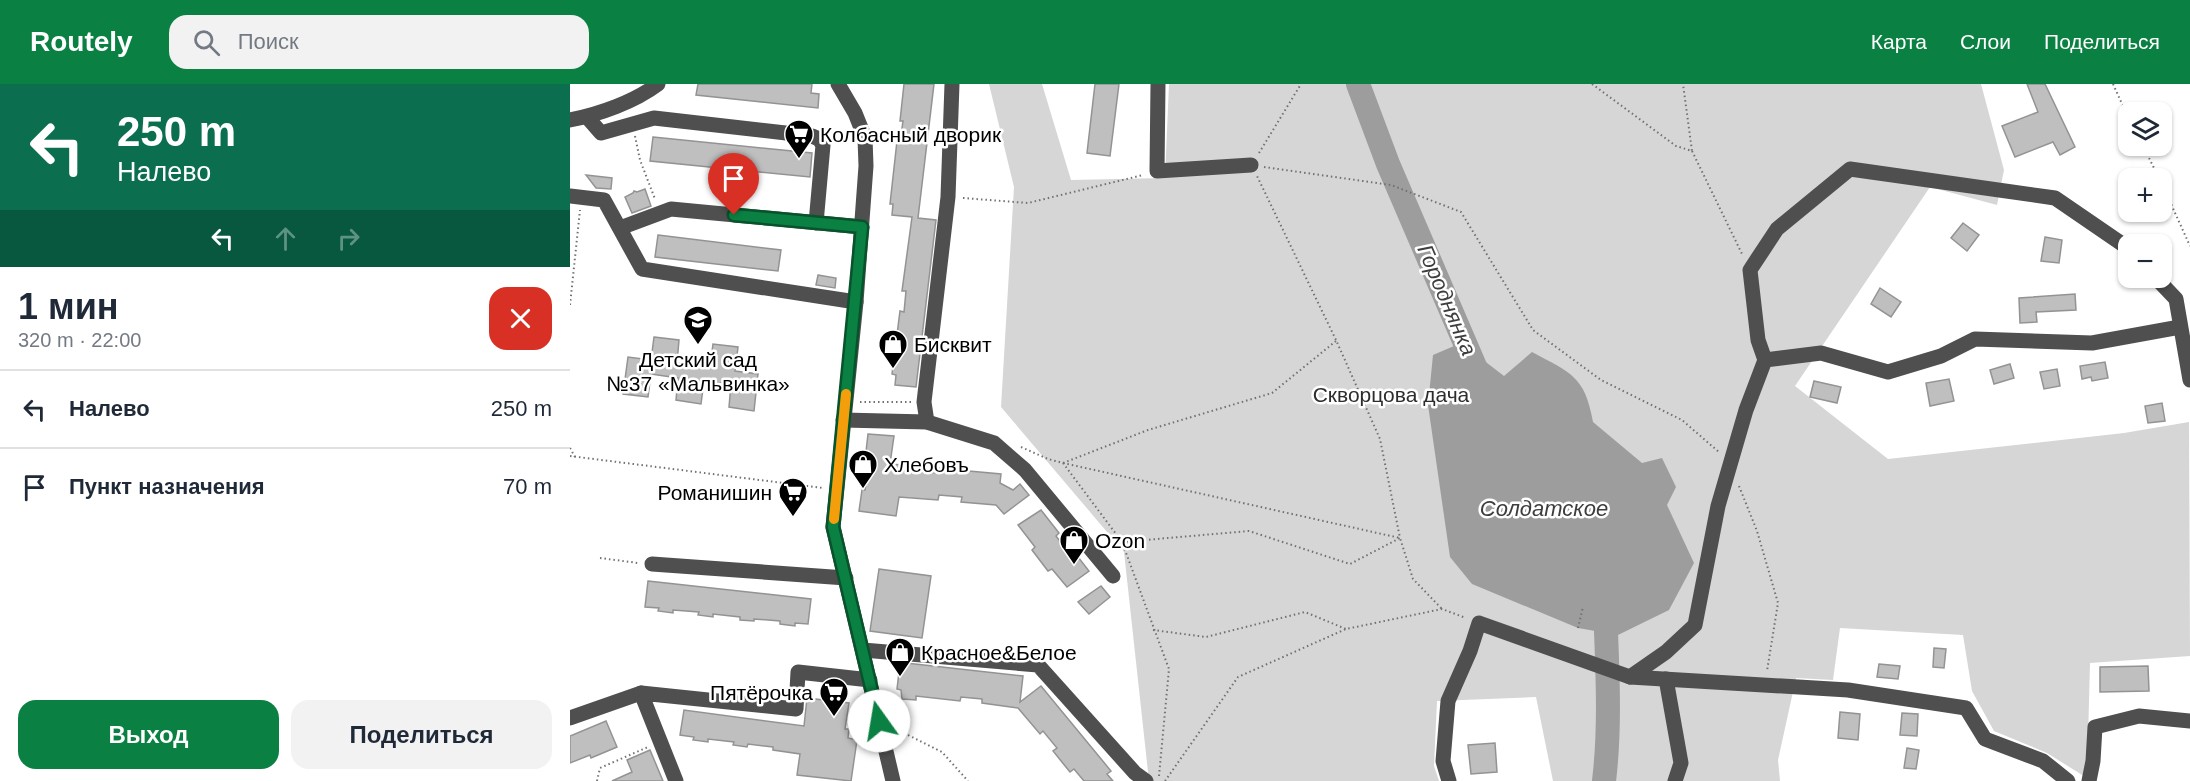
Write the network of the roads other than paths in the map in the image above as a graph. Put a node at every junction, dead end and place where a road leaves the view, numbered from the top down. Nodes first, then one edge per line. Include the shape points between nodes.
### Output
1 (658, 84) edge
2 (838, 84) edge
3 (952, 84) edge
4 (1158, 84) edge
5 (644, 89) edge
6 (586, 117) junction
7 (570, 120) edge
8 (1251, 165) road end
9 (575, 196) edge
10 (816, 223) junction
11 (862, 227) junction
12 (620, 228) junction
13 (2118, 241) edge
14 (2166, 288) edge
15 (856, 302) junction
16 (2181, 327) junction
17 (1765, 360) junction
18 (2190, 381) edge
19 (843, 420) junction
20 (927, 422) junction
21 (652, 564) road end
22 (1113, 576) dead end
23 (846, 578) junction
24 (863, 650) junction
25 (1630, 677) junction
26 (1666, 679) junction
27 (870, 680) junction
28 (641, 693) junction
29 (570, 718) edge
30 (2190, 721) edge
31 (676, 781) edge
32 (893, 781) edge
33 (1146, 781) edge
34 (1449, 781) edge
35 (1676, 781) edge
36 (2068, 781) edge
37 (2089, 781) edge

1 - 5 street
2 - 11 street via 865,138
3 - 20 street via 948,197 924,402
4 - 8 street via 1157,171
5 - 6 street
6 - 7 street
6 - 10 street via 601,133 654,118 819,139 823,146
9 - 12 street via 604,200
10 - 11 street
10 - 12 street via 671,209
11 - 15 street
12 - 15 street via 642,269
13 - 17 street via 2055,198 1850,169 1777,229 1750,270 1758,340
14 - 16 street via 2176,299
15 - 19 street
16 - 17 street via 2092,343 1975,339 1941,356 1888,372 1821,353
16 - 18 street
17 - 25 street via 1718,506 1695,625
19 - 20 street
19 - 23 street via 833,527
20 - 22 street via 994,443 1025,470
21 - 23 street
23 - 24 street
24 - 27 street
24 - 33 street via 1038,665 1134,773
25 - 26 street
25 - 34 street via 1479,623 1448,700 1443,761
26 - 35 street via 1681,763
26 - 36 street via 1848,690 1966,708 1985,739 2043,761
27 - 28 street via 798,672 796,709
27 - 32 street
28 - 29 street
28 - 31 street
30 - 37 street via 2139,716 2095,727

